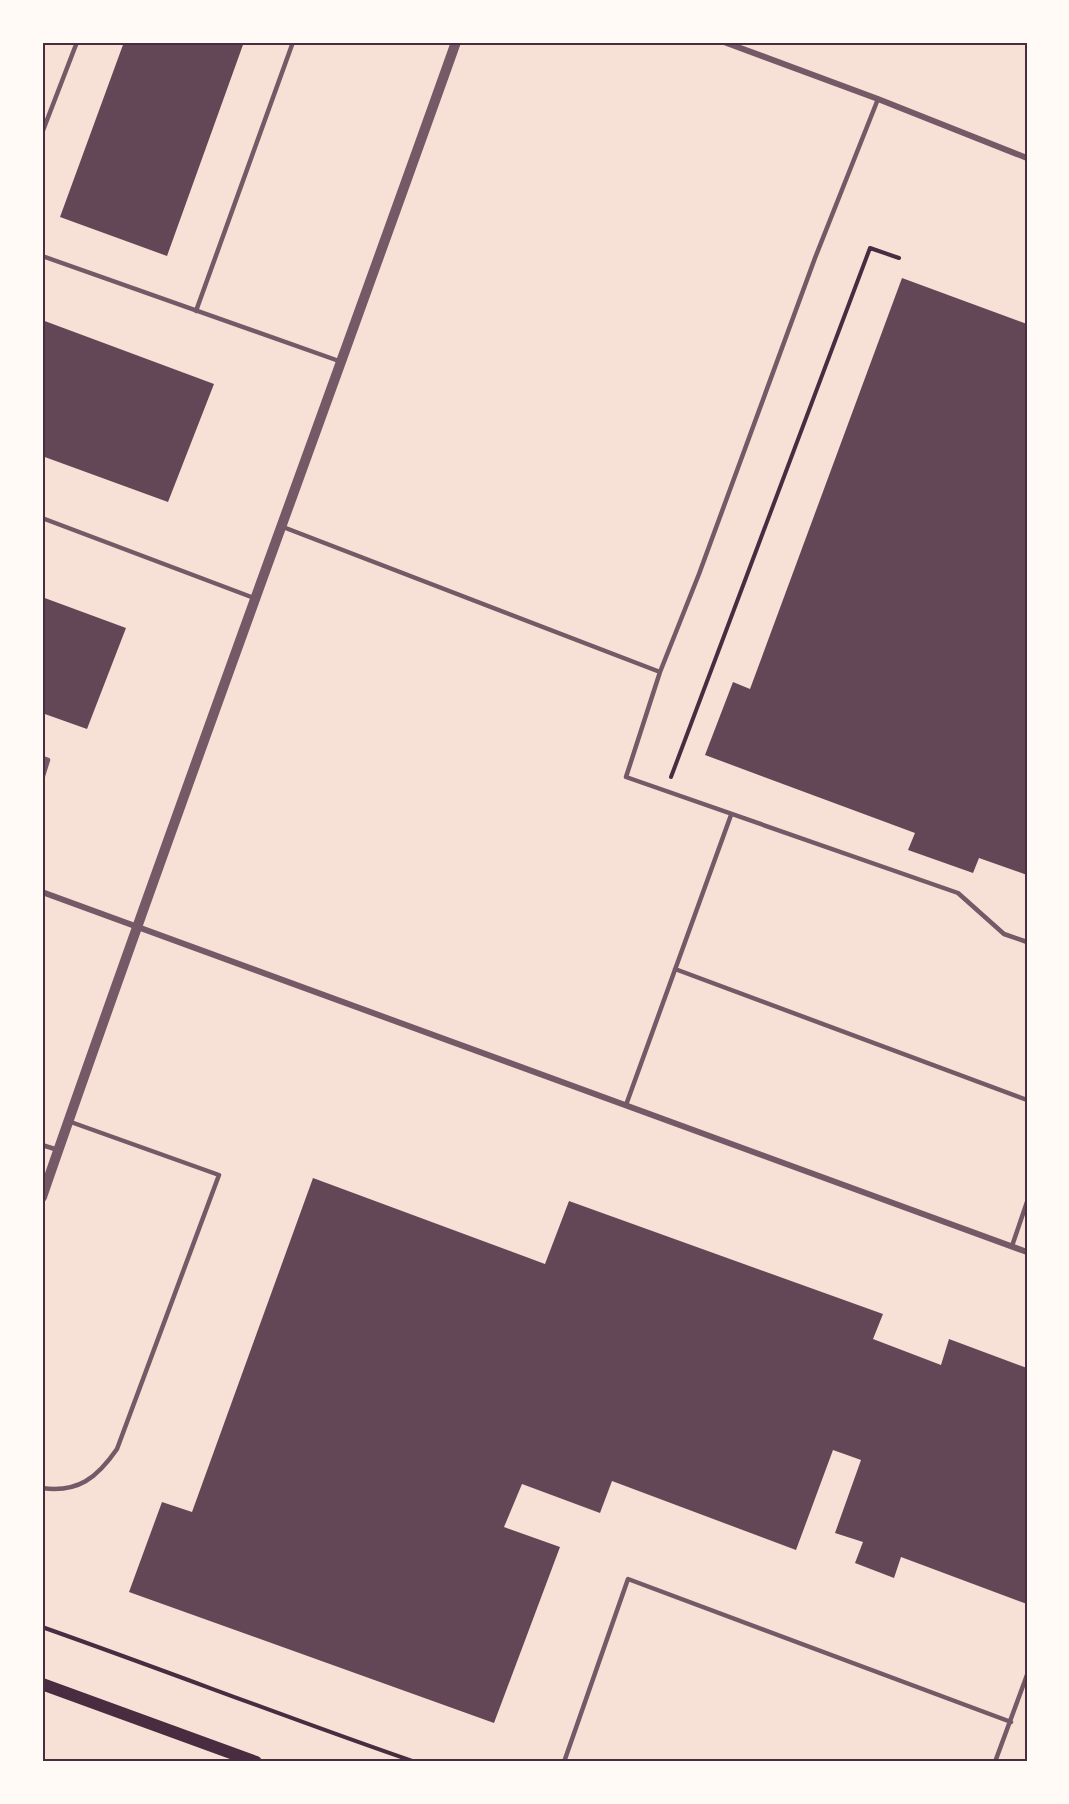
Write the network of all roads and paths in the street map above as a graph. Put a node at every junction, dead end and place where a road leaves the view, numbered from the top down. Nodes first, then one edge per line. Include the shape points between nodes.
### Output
1 (77, 42) edge
2 (292, 42) edge
3 (456, 42) edge
4 (724, 42) edge
5 (878, 99) junction
6 (42, 133) edge
7 (1027, 158) edge
8 (42, 256) edge
9 (899, 258) dead end
10 (196, 311) junction
11 (342, 362) junction
12 (42, 518) edge
13 (283, 527) junction
14 (256, 599) junction
15 (660, 672) junction
16 (42, 758) edge
17 (42, 779) edge
18 (665, 792) junction
19 (731, 815) junction
20 (42, 892) edge
21 (136, 927) junction
22 (1027, 942) edge
23 (675, 969) junction
24 (1027, 1100) edge
25 (626, 1105) junction
26 (68, 1121) junction
27 (42, 1144) edge
28 (58, 1150) junction
29 (42, 1197) edge
30 (1027, 1202) edge
31 (1012, 1246) junction
32 (1027, 1252) edge
33 (42, 1488) edge
34 (42, 1627) edge
35 (1027, 1675) edge
36 (42, 1684) edge
37 (1011, 1722) junction
38 (256, 1762) edge
39 (415, 1762) edge
40 (564, 1762) edge
41 (995, 1762) edge

1 - 6 lane
2 - 10 lane
3 - 11 street
4 - 5 street
5 - 7 street
5 - 15 lane
8 - 10 lane
9 - 18 path via 870,248
10 - 11 lane
11 - 13 street
12 - 14 lane
13 - 14 street
13 - 15 lane
14 - 21 street
15 - 18 lane via 626,777
16 - 17 lane via 48,760
18 - 19 lane
19 - 22 lane via 958,893 1004,934
19 - 23 lane
20 - 21 street
21 - 25 street
21 - 26 street
23 - 24 lane
23 - 25 lane
25 - 31 street
26 - 28 street
26 - 33 lane via 219,1174 117,1449 104,1468 84,1482 63,1490
27 - 28 lane
28 - 29 street
30 - 31 lane
31 - 32 street
34 - 39 path
35 - 37 lane
36 - 38 main road
37 - 40 lane via 628,1579
37 - 41 lane

